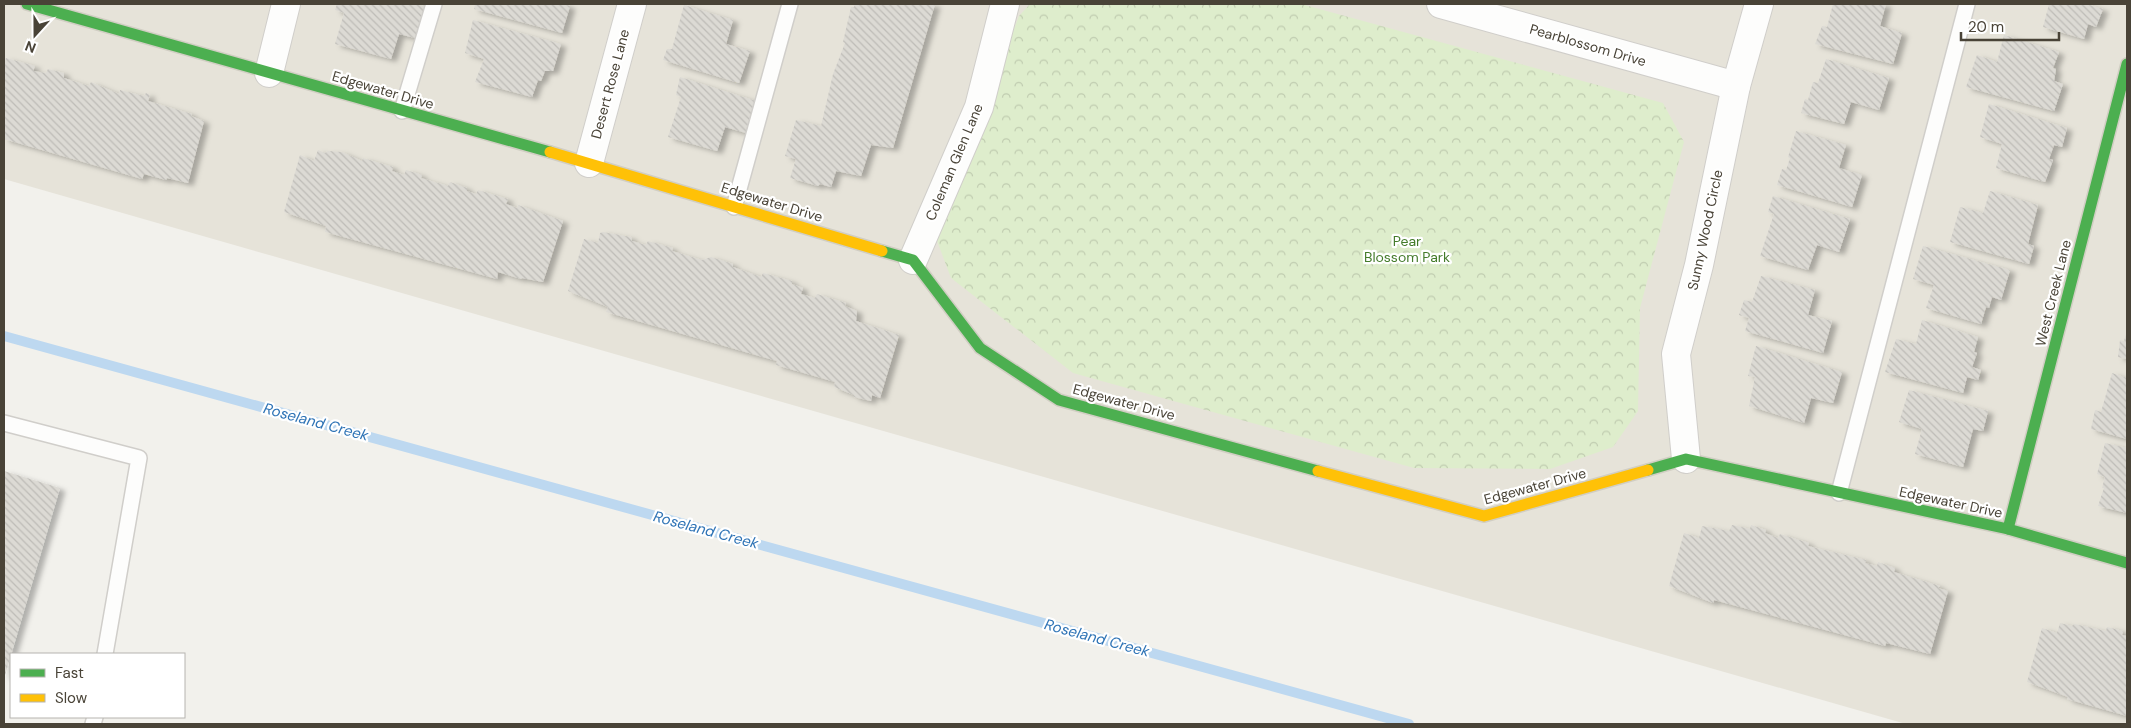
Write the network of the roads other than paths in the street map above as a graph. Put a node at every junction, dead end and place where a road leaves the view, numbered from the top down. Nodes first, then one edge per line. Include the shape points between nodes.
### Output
1 (27, 4) edge
2 (88, 4) edge
3 (286, 4) edge
4 (434, 4) edge
5 (632, 4) edge
6 (790, 4) edge
7 (1005, 4) edge
8 (1441, 4) edge
9 (1759, 4) edge
10 (1967, 4) edge
11 (84, 20) junction
12 (2127, 64) edge
13 (268, 73) junction
14 (1736, 86) junction
15 (402, 111) junction
16 (588, 163) junction
17 (734, 207) junction
18 (913, 260) junction
19 (4, 423) edge
20 (1686, 459) junction
21 (1839, 493) junction
22 (2008, 529) junction
23 (2127, 564) edge
24 (105, 653) edge

1 - 11 street, Edgewater Drive
2 - 11 lane
3 - 13 street
4 - 15 lane
5 - 16 street, Desert Rose Lane
6 - 17 lane
7 - 18 street, Coleman Glen Lane via 979,106
8 - 14 street, Pearblossom Drive
9 - 14 street, Sunny Wood Circle
10 - 21 lane
11 - 13 street, Edgewater Drive
12 - 22 street, West Creek Lane
13 - 15 street, Edgewater Drive
14 - 20 street, Sunny Wood Circle via 1699,265 1676,354
15 - 16 street, Edgewater Drive
16 - 17 street, Edgewater Drive
17 - 18 street, Edgewater Drive
18 - 20 street, Edgewater Drive via 980,348 1059,400 1484,516
19 - 24 lane via 139,458
20 - 21 street, Edgewater Drive
21 - 22 street, Edgewater Drive
22 - 23 street, Edgewater Drive

